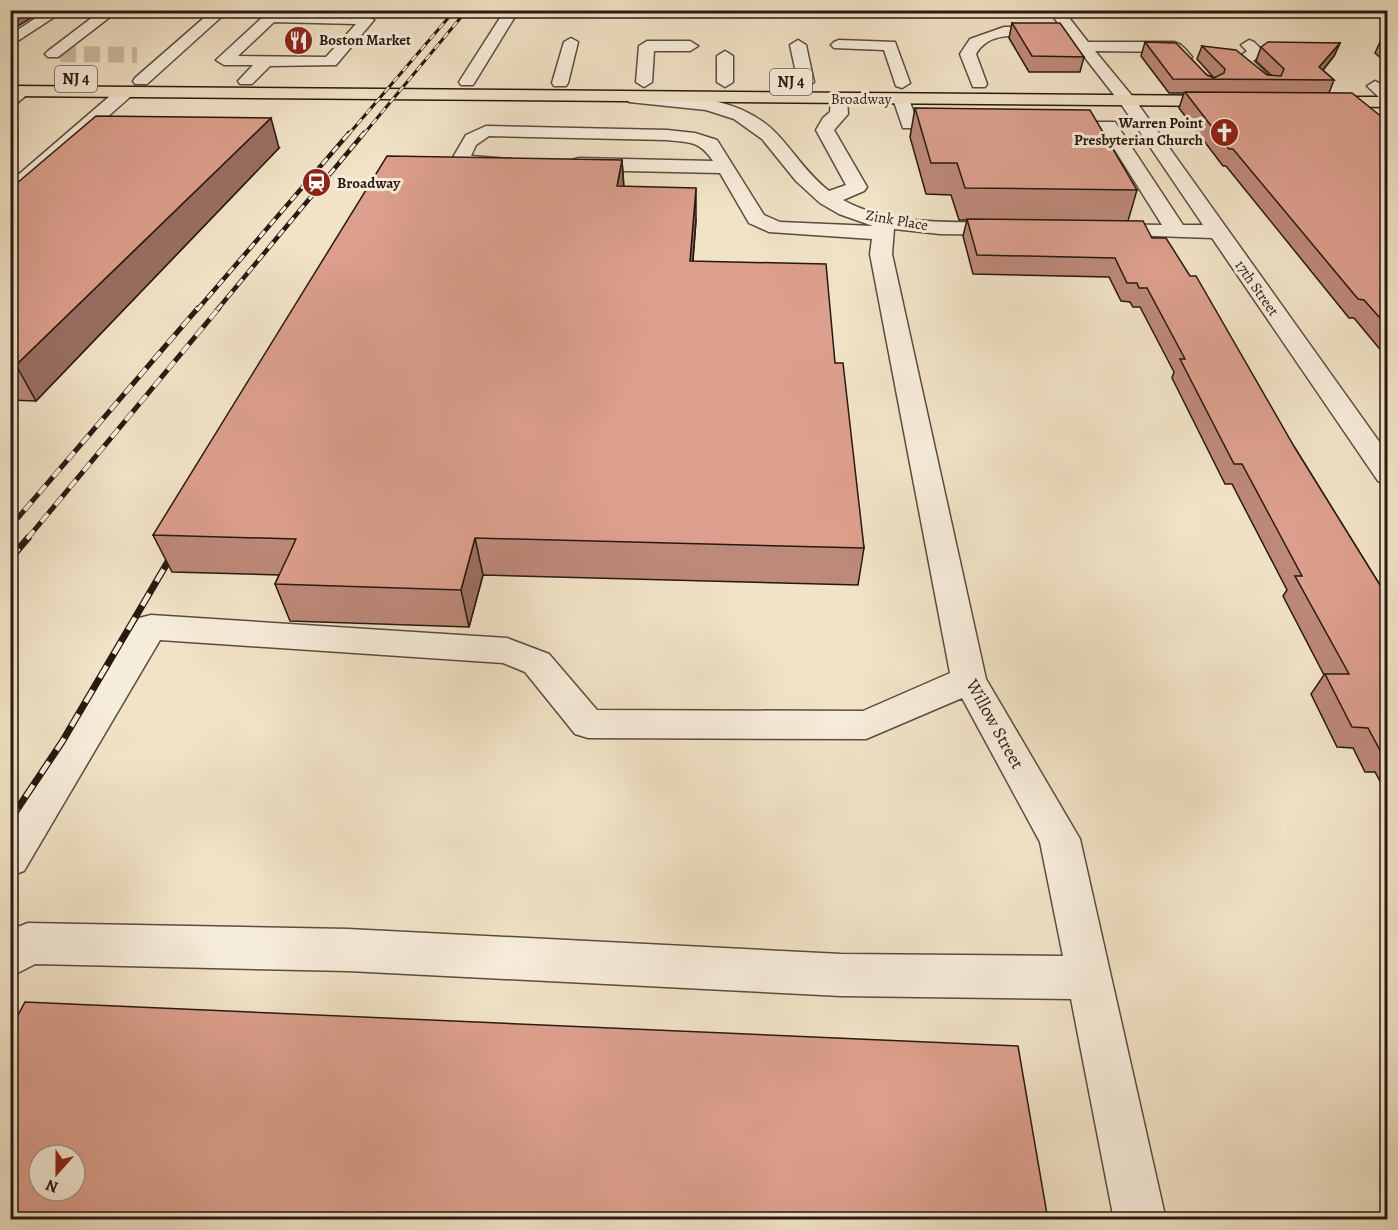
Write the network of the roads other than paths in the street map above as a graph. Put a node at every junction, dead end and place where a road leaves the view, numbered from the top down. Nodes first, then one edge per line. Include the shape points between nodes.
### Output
1 (112, 10) edge
2 (222, 10) edge
3 (512, 10) edge
4 (1055, 10) edge
5 (55, 12) edge
6 (21, 14) dead end
7 (203, 26) junction
8 (224, 26) dead end
9 (242, 27) dead end
10 (261, 27) junction
11 (1072, 32) junction
12 (571, 42) dead end
13 (798, 45) dead end
14 (839, 45) dead end
15 (690, 46) dead end
16 (1083, 46) junction
17 (34, 51) edge
18 (1227, 52) edge
19 (143, 55) tunnel mouth
20 (169, 56) junction
21 (725, 56) dead end
22 (266, 61) junction
23 (1196, 70) edge
24 (10, 78) edge
25 (141, 81) junction
26 (246, 81) junction
27 (467, 82) junction
28 (644, 82) junction
29 (725, 82) junction
30 (806, 82) junction
31 (560, 83) junction
32 (979, 84) junction
33 (1114, 84) junction
34 (1275, 85) joint
35 (1328, 86) edge
36 (1383, 89) edge
37 (1241, 90) junction
38 (901, 91) junction
39 (124, 93) junction
40 (15, 94) edge
41 (616, 97) junction
42 (839, 99) junction
43 (1019, 100) junction
44 (1127, 101) junction
45 (1304, 102) edge
46 (1388, 102) edge
47 (976, 125) edge
48 (81, 131) junction
49 (104, 132) edge
50 (525, 163) edge
51 (559, 164) edge
52 (726, 167) junction
53 (10, 193) edge
54 (827, 199) junction
55 (883, 227) junction
56 (1025, 229) edge
57 (1084, 230) edge
58 (1177, 232) junction
59 (1219, 232) junction
60 (1388, 475) edge
61 (969, 680) junction
62 (10, 858) edge
63 (10, 956) edge
64 (1089, 978) junction
65 (1140, 1220) edge

1 - 17 street
2 - 7 street
3 - 27 street
4 - 11 street, 17th Street
5 - 6 street
5 - 17 street
7 - 8 street
7 - 20 street
9 - 10 street
10 - 22 street via 224,60
10 - 22 street via 270,18 367,20 330,62
11 - 16 street, 17th Street
11 - 32 street via 1004,31 975,42 968,54
12 - 31 street
13 - 30 street
14 - 38 street via 890,45
15 - 28 street via 647,46
16 - 23 street via 1174,47
16 - 33 street, 17th Street
18 - 34 street via 1246,52
19 - 20 street
20 - 25 street
21 - 29 street
22 - 26 street
24 - 25 main road, Broadway / NJ 4
25 - 26 main road, Broadway / NJ 4
26 - 27 main road, Broadway / NJ 4
27 - 31 main road, Broadway / NJ 4
28 - 29 main road, Broadway / NJ 4
28 - 31 main road, Broadway / NJ 4
29 - 30 main road, Broadway / NJ 4
30 - 38 main road, Broadway / NJ 4
32 - 33 main road, Broadway / NJ 4
32 - 38 main road, Broadway / NJ 4
33 - 37 main road, Broadway / NJ 4
33 - 44 street, 17th Street
34 - 37 main road, Broadway / NJ 4
35 - 36 main road
37 - 44 main road, Broadway / NJ 4
38 - 42 main road, Broadway / NJ 4
38 - 43 main road, Broadway / NJ 4
38 - 47 street via 909,124
39 - 40 main road, Broadway / NJ 4
39 - 41 main road, Broadway / NJ 4
39 - 48 street
41 - 42 main road, Broadway / NJ 4
41 - 54 street, Zink Place via 697,104 741,115 766,133
42 - 54 street via 839,114 825,130 857,187
43 - 44 main road, Broadway / NJ 4
43 - 58 street via 1036,122 1108,126
44 - 59 street, 17th Street
45 - 46 main road
48 - 49 street
48 - 53 street
50 - 52 street via 461,159 466,144 486,131 667,135 711,144
51 - 52 street
52 - 55 street via 756,219 776,228
54 - 55 street, Zink Place
55 - 56 street, Zink Place via 964,220
55 - 61 street, Willow Street via 881,254
57 - 58 street
58 - 59 street
59 - 60 street, 17th Street
61 - 62 street via 866,725 588,724 537,663 507,651 151,627
61 - 64 street, Willow Street via 1060,839
63 - 64 street via 28,944 348,950 841,975
64 - 65 street, Willow Street

